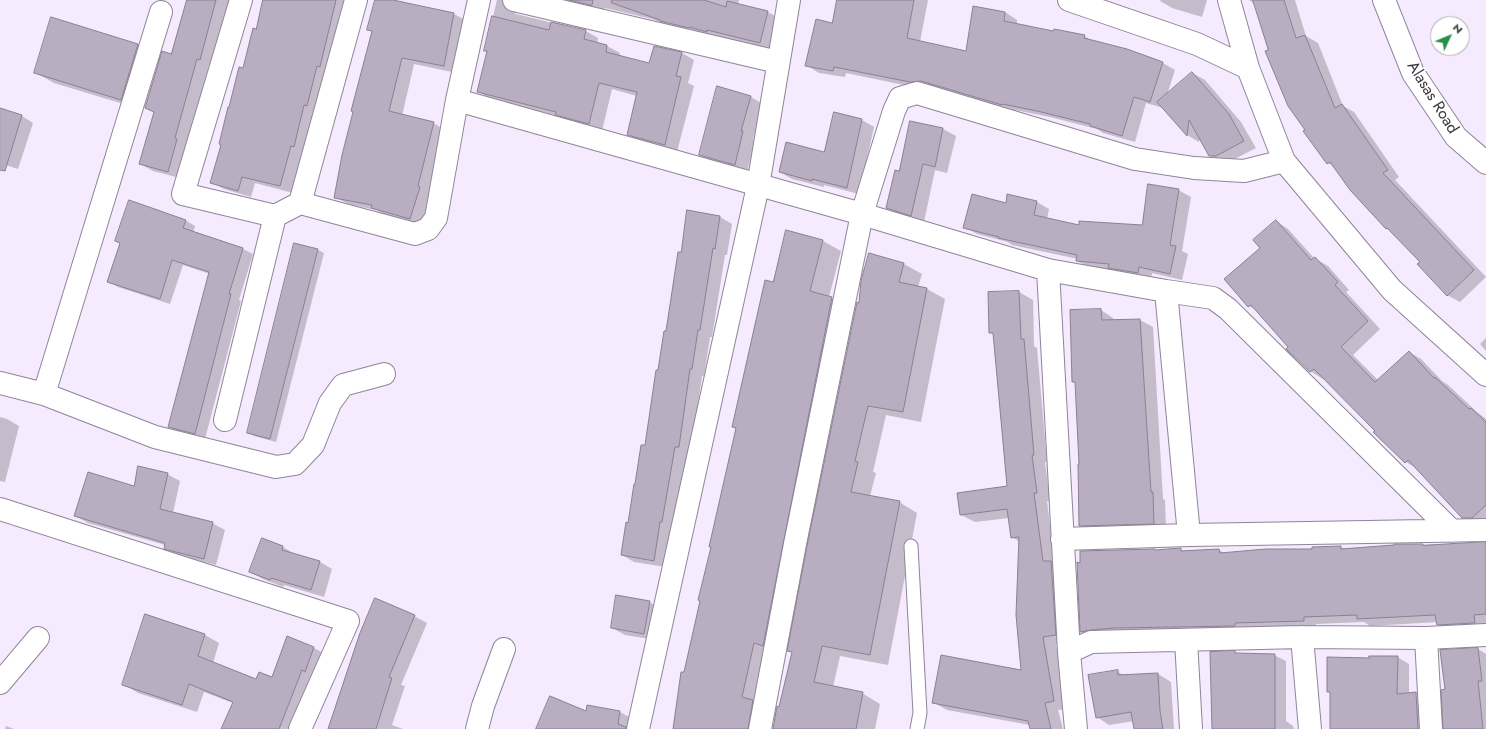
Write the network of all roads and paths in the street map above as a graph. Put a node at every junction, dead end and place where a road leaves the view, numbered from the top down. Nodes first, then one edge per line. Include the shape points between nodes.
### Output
1 (240, 0) edge
2 (356, 0) edge
3 (479, 0) edge
4 (514, 0) edge
5 (789, 0) edge
6 (1069, 0) edge
7 (1229, 0) edge
8 (1384, 0) edge
9 (161, 12) dead end
10 (778, 62) junction
11 (1248, 68) junction
12 (457, 100) junction
13 (1284, 162) junction
14 (1486, 163) edge
15 (758, 186) junction
16 (300, 203) junction
17 (862, 214) junction
18 (275, 216) junction
19 (1048, 270) junction
20 (1166, 291) junction
21 (384, 374) dead end
22 (1486, 375) edge
23 (0, 383) edge
24 (44, 394) junction
25 (225, 420) dead end
26 (0, 509) edge
27 (1452, 530) junction
28 (1486, 530) edge
29 (1189, 535) junction
30 (1062, 539) junction
31 (911, 546) dead end
32 (1486, 635) edge
33 (1302, 637) junction
34 (38, 638) dead end
35 (1426, 638) junction
36 (1186, 640) junction
37 (504, 648) dead end
38 (1069, 652) junction
39 (0, 683) edge
40 (300, 729) edge
41 (477, 729) edge
42 (638, 729) edge
43 (760, 729) edge
44 (917, 729) edge
45 (1076, 729) edge
46 (1191, 729) edge
47 (1310, 729) edge
48 (1431, 729) edge

1 - 18 street via 183,194
2 - 16 street
3 - 12 street
4 - 10 street
5 - 10 street
6 - 11 street via 1197,44
7 - 11 street
8 - 14 street, Alasas Road via 1413,74 1456,137
9 - 24 street
10 - 15 street
11 - 13 street
12 - 15 street
12 - 16 street via 436,218 428,229 415,234
13 - 17 street via 1244,171 1194,168 1135,159 917,93 900,98 894,111
13 - 22 street via 1392,290
15 - 17 street
15 - 42 street
16 - 18 street
17 - 19 street
17 - 43 street
18 - 25 street
19 - 20 street
19 - 30 street
20 - 27 street via 1213,298 1228,309
20 - 29 street
21 - 24 street via 343,385 330,402 313,445 295,464 276,467 155,437
23 - 24 street
26 - 40 street via 348,621
27 - 28 street
27 - 29 street
29 - 30 street
30 - 38 street
31 - 44 lane via 920,713
32 - 35 street
33 - 35 street
33 - 36 street
33 - 47 street
34 - 39 street
35 - 48 street
36 - 38 street via 1091,642
36 - 46 street
37 - 41 street
38 - 45 street

